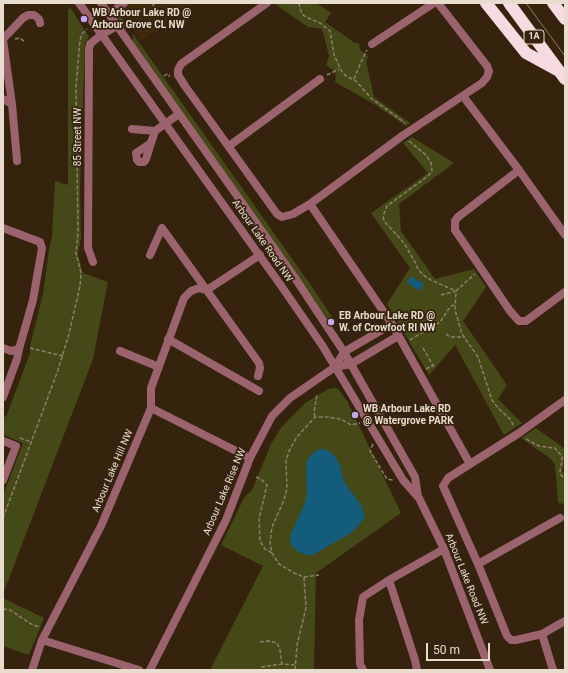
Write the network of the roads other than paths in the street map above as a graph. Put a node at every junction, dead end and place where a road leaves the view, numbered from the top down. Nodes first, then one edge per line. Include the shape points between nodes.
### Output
1 (79, 3) edge
2 (101, 3) edge
3 (124, 3) edge
4 (267, 3) edge
5 (434, 3) edge
6 (438, 3) edge
7 (486, 3) edge
8 (509, 3) edge
9 (553, 3) edge
10 (109, 14) junction
11 (565, 19) edge
12 (40, 23) dead end
13 (117, 26) junction
14 (101, 35) junction
15 (3, 40) edge
16 (372, 44) road end
17 (562, 75) edge
18 (320, 79) road end
19 (463, 96) junction
20 (3, 99) edge
21 (12, 104) junction
22 (179, 114) junction
23 (166, 123) junction
24 (132, 129) dead end
25 (155, 131) junction
26 (229, 146) junction
27 (17, 161) dead end
28 (141, 166) dead end
29 (519, 170) junction
30 (310, 204) junction
31 (3, 228) edge
32 (565, 235) edge
33 (150, 255) dead end
34 (260, 255) junction
35 (93, 262) dead end
36 (207, 290) junction
37 (565, 292) edge
38 (392, 324) junction
39 (398, 336) junction
40 (168, 339) junction
41 (3, 348) edge
42 (19, 349) junction
43 (120, 351) dead end
44 (344, 352) junction
45 (351, 364) junction
46 (159, 367) junction
47 (335, 367) junction
48 (258, 376) dead end
49 (259, 391) dead end
50 (3, 397) edge
51 (565, 400) edge
52 (151, 408) junction
53 (3, 440) edge
54 (250, 458) junction
55 (470, 464) junction
56 (3, 480) edge
57 (418, 498) junction
58 (560, 518) dead end
59 (444, 549) junction
60 (478, 564) junction
61 (389, 580) junction
62 (565, 621) edge
63 (542, 634) junction
64 (42, 640) junction
65 (32, 670) edge
66 (139, 670) edge
67 (150, 670) edge
68 (363, 670) edge
69 (417, 670) edge
70 (490, 670) edge
71 (553, 670) edge

1 - 14 street, Arbour Lake Road NW
2 - 10 street, Arbour Lake Road NW
3 - 10 street
4 - 26 street via 188,59 178,70 178,75 185,86
5 - 16 street
6 - 19 street via 489,71 488,77 482,83
7 - 17 highway via 526,53
8 - 17 highway, 1A
9 - 11 highway
10 - 13 street, Arbour Lake Road NW
12 - 15 street via 34,15 28,15 22,18
13 - 14 street, 85 Street NW
13 - 22 street, Arbour Lake Road NW
14 - 23 street, Arbour Lake Road NW
14 - 35 street, 85 Street NW via 90,44 89,49 88,248
15 - 21 street
18 - 26 street
19 - 29 street
19 - 30 street via 402,136
20 - 21 street
21 - 27 street
22 - 23 street
22 - 44 street, Arbour Lake Road NW
23 - 25 street
23 - 34 street, Arbour Lake Road NW
24 - 25 street
25 - 28 street via 151,143 136,153
26 - 30 street via 277,214 287,217
29 - 32 street
29 - 37 street via 458,217 455,230 518,321 526,321
30 - 38 street
31 - 42 street via 40,242 42,248 33,300
33 - 36 street via 162,228
34 - 36 street
34 - 47 street, Arbour Lake Road NW
36 - 40 street via 199,288 184,298
36 - 48 street via 259,363
38 - 39 street
38 - 44 street
39 - 45 street
39 - 55 street via 403,344 416,352
40 - 46 street
40 - 49 street
41 - 42 street via 11,351
42 - 50 street
43 - 46 street
44 - 45 street, Arbour Lake Road NW
44 - 47 street
45 - 47 street
45 - 57 street, Arbour Lake Road NW via 415,477
46 - 52 street via 151,388
47 - 54 street, Arbour Lake Rise NW via 281,406 272,416
47 - 57 street, Arbour Lake Road NW via 402,480
51 - 55 street
52 - 54 street
52 - 64 street, Arbour Lake Hill NW via 101,526
53 - 56 street via 16,446
54 - 67 street, Arbour Lake Rise NW via 226,520
55 - 60 street via 448,478 443,486
57 - 59 street, Arbour Lake Road NW
58 - 60 street
59 - 61 street
59 - 70 street, Arbour Lake Road NW
60 - 63 street via 507,636 511,640 516,640
61 - 68 street via 363,597 359,620 360,664
61 - 69 street
62 - 63 street
63 - 71 street
64 - 65 street, Arbour Lake Hill NW
64 - 66 street

